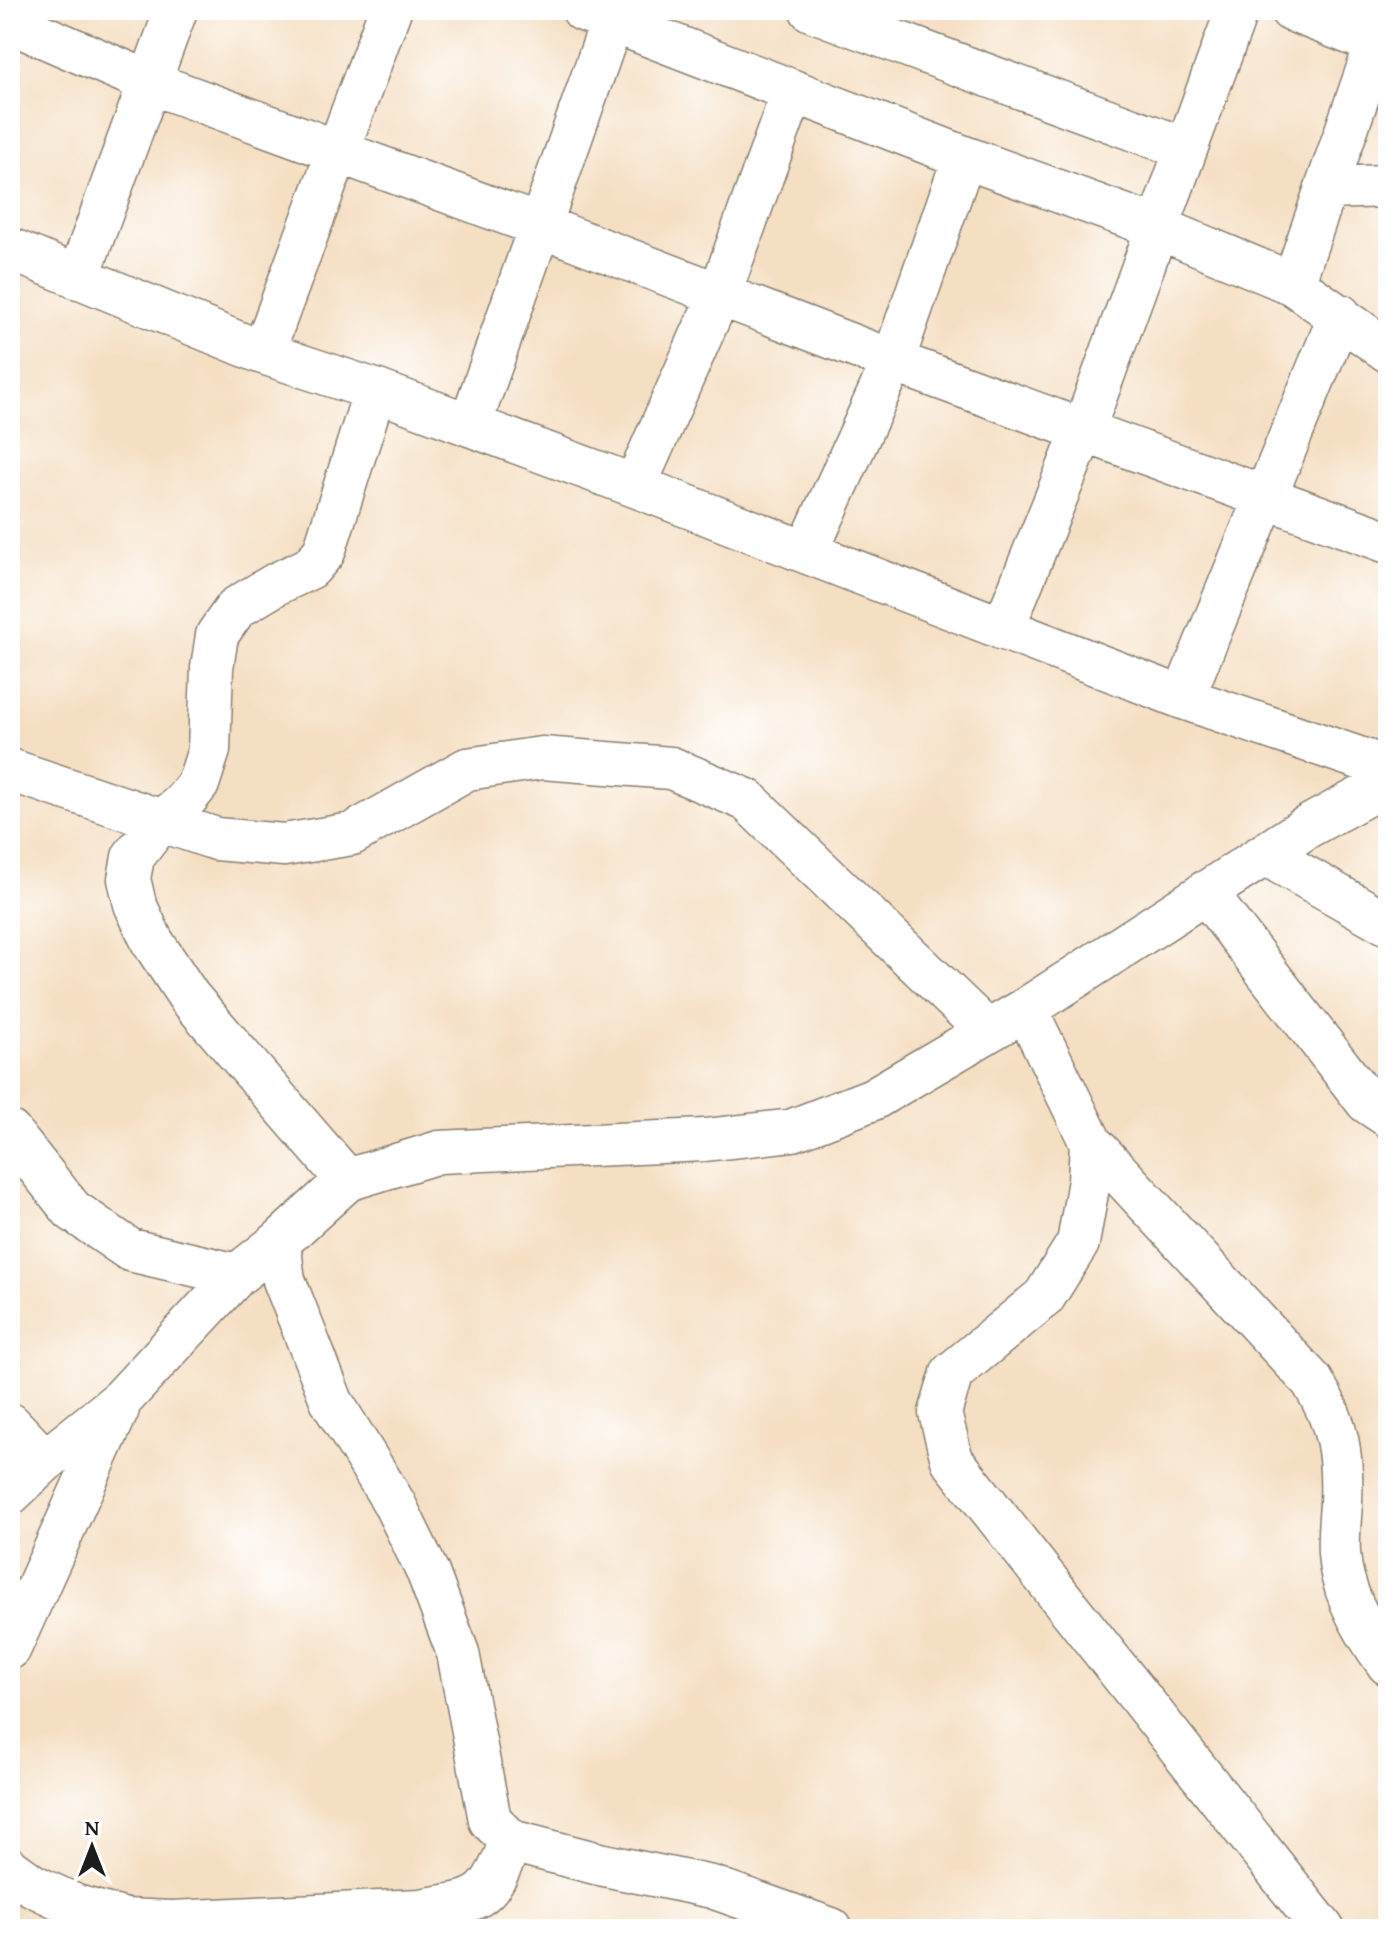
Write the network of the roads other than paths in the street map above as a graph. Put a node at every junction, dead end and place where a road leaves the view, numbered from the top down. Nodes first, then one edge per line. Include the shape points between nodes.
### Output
1 (176, 10) edge
2 (390, 10) edge
3 (1237, 10) edge
4 (1291, 10) edge
5 (838, 15) edge
6 (597, 16) edge
7 (10, 22) edge
8 (1384, 34) edge
9 (151, 83) junction
10 (793, 91) junction
11 (1186, 149) junction
12 (337, 150) junction
13 (964, 157) junction
14 (1388, 186) edge
15 (1327, 188) junction
16 (538, 225) junction
17 (1159, 228) junction
18 (10, 249) edge
19 (78, 278) junction
20 (1293, 284) junction
21 (720, 293) junction
22 (1340, 315) junction
23 (1388, 351) edge
24 (263, 353) junction
25 (893, 361) junction
26 (375, 390) junction
27 (470, 425) junction
28 (1083, 431) junction
29 (635, 486) junction
30 (1265, 497) junction
31 (1388, 542) edge
32 (807, 552) junction
33 (1003, 629) junction
34 (1183, 698) junction
35 (1388, 768) edge
36 (10, 770) edge
37 (1388, 783) edge
38 (161, 821) junction
39 (1265, 854) junction
40 (1205, 892) junction
41 (1388, 924) edge
42 (1026, 1009) junction
43 (987, 1031) junction
44 (1388, 1116) edge
45 (10, 1132) edge
46 (1091, 1143) junction
47 (347, 1180) junction
48 (279, 1242) junction
49 (237, 1275) junction
50 (121, 1400) junction
51 (10, 1424) edge
52 (45, 1461) junction
53 (10, 1494) edge
54 (10, 1648) edge
55 (1388, 1664) edge
56 (511, 1841) junction
57 (10, 1869) edge
58 (831, 1929) edge
59 (1323, 1929) edge

1 - 9 lane
2 - 12 lane
3 - 11 lane
4 - 8 lane
5 - 11 lane
6 - 10 lane
6 - 16 lane
7 - 9 lane
8 - 15 lane
9 - 12 lane
9 - 19 lane
10 - 13 lane
10 - 21 lane
11 - 17 lane
12 - 16 lane
12 - 24 lane
13 - 17 lane
13 - 25 lane
14 - 15 lane
15 - 20 lane
16 - 21 lane
16 - 27 lane
17 - 20 lane
17 - 28 lane
18 - 19 lane
19 - 24 lane
20 - 22 lane
21 - 25 lane
21 - 29 lane
22 - 23 lane
22 - 30 lane
24 - 26 lane
25 - 28 lane
25 - 32 lane
26 - 27 lane
26 - 38 lane via 324,552 310,568 236,608 217,635 209,750 198,784
27 - 29 lane
28 - 30 lane
28 - 33 lane
29 - 32 lane
30 - 31 lane
30 - 34 lane
32 - 33 lane
33 - 34 lane
34 - 35 lane
36 - 38 lane
37 - 39 lane
38 - 43 lane via 216,839 284,845 352,834 467,769 542,758 671,768 747,800
38 - 47 lane via 133,857 129,879 152,941 189,997
39 - 40 lane
39 - 41 lane
40 - 42 lane
40 - 44 lane via 1367,1102
42 - 43 lane
42 - 46 lane
43 - 47 lane via 873,1099 793,1130 705,1140 439,1152
45 - 49 lane via 72,1210 130,1250
46 - 55 lane via 1312,1381 1330,1409 1340,1444 1338,1554 1348,1593
46 - 59 lane via 1078,1243 1044,1297 952,1373 940,1413 952,1460
47 - 48 lane
48 - 49 lane
48 - 56 lane via 284,1280 332,1402 394,1503 428,1573 458,1653 490,1820
49 - 50 lane
50 - 52 lane
50 - 54 lane
51 - 52 lane
52 - 53 lane
56 - 57 lane via 496,1879 482,1896 420,1910 125,1920 76,1906
56 - 58 lane via 712,1887

